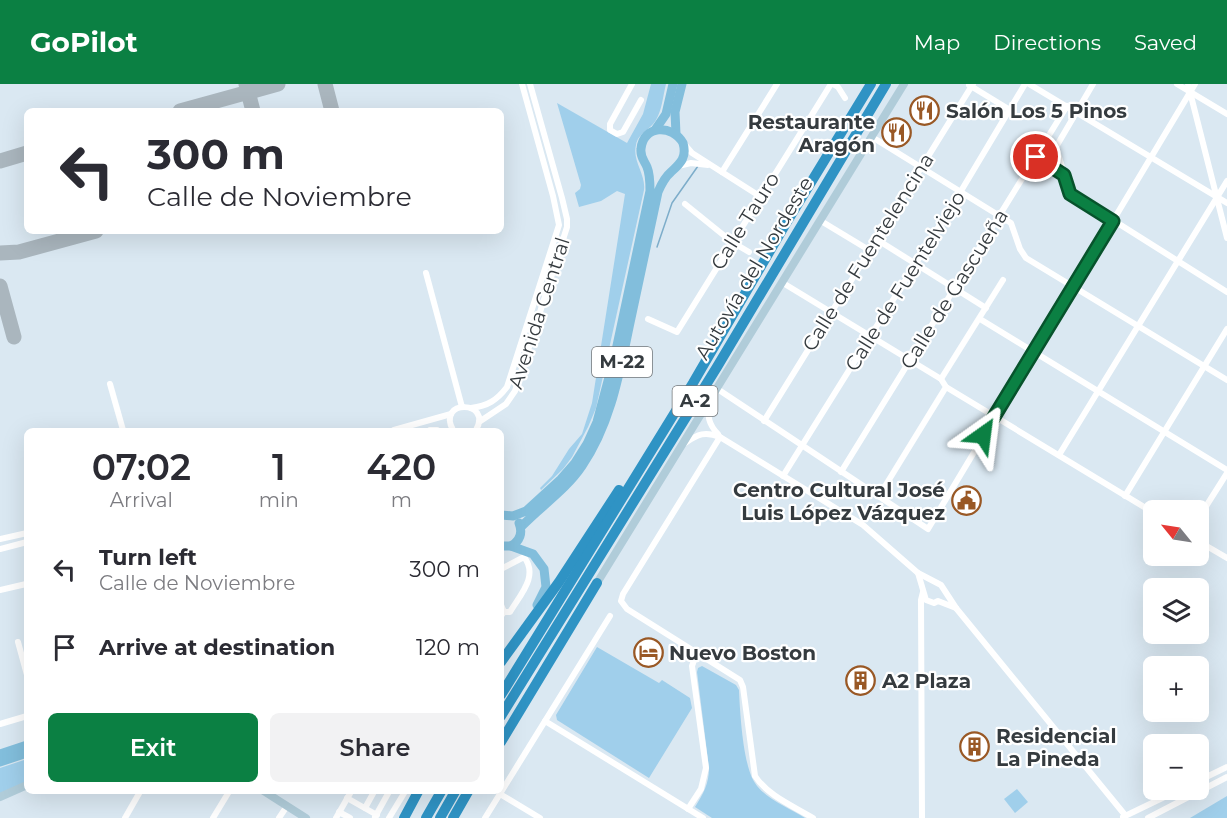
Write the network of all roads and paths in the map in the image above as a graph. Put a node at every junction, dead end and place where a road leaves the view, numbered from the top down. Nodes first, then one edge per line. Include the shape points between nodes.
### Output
1 (522, 84) edge
2 (530, 84) edge
3 (632, 84) edge
4 (673, 84) edge
5 (682, 84) edge
6 (777, 84) edge
7 (832, 84) edge
8 (872, 84) edge
9 (886, 84) edge
10 (904, 84) edge
11 (1025, 84) edge
12 (1029, 84) edge
13 (1092, 84) edge
14 (1177, 84) edge
15 (1188, 84) edge
16 (1196, 84) edge
17 (971, 85) edge
18 (1190, 93) junction
19 (845, 98) dead end
20 (641, 100) dead end
21 (1067, 106) junction
22 (1010, 110) junction
23 (1076, 111) junction
24 (1227, 114) edge
25 (655, 130) junction
26 (676, 134) junction
27 (872, 137) junction
28 (683, 143) junction
29 (1151, 156) junction
30 (1036, 157) junction
31 (711, 166) junction
32 (921, 166) junction
33 (647, 167) junction
34 (675, 169) junction
35 (722, 172) junction
36 (1064, 175) junction
37 (1227, 181) edge
38 (961, 191) junction
39 (761, 196) junction
40 (1217, 197) junction
41 (1227, 203) edge
42 (685, 204) dead end
43 (1000, 215) junction
44 (821, 221) junction
45 (1113, 221) junction
46 (785, 225) junction
47 (1227, 238) edge
48 (876, 239) junction
49 (732, 242) junction
50 (869, 250) junction
51 (749, 252) dead end
52 (1178, 262) junction
53 (916, 264) junction
54 (426, 273) dead end
55 (1003, 280) dead end
56 (783, 283) junction
57 (1073, 287) junction
58 (954, 288) junction
59 (1227, 292) edge
60 (986, 308) junction
61 (830, 313) junction
62 (648, 319) dead end
63 (980, 319) junction
64 (1138, 326) junction
65 (1227, 329) edge
66 (870, 337) junction
67 (1034, 351) junction
68 (909, 360) junction
69 (1203, 366) junction
70 (941, 379) junction
71 (1227, 380) edge
72 (689, 381) junction
73 (110, 384) dead end
74 (946, 387) junction
75 (716, 388) junction
76 (1099, 390) junction
77 (708, 401) junction
78 (462, 407) junction
79 (471, 408) junction
80 (451, 414) junction
81 (994, 417) junction
82 (764, 421) junction
83 (479, 422) junction
84 (122, 428) edge
85 (401, 428) edge
86 (451, 428) edge
87 (477, 428) edge
88 (1164, 431) junction
89 (720, 437) junction
90 (682, 445) junction
91 (801, 446) junction
92 (1059, 455) junction
93 (841, 472) junction
94 (1227, 472) edge
95 (783, 476) junction
96 (879, 496) junction
97 (1125, 496) junction
98 (1209, 501) edge
99 (1143, 507) edge
100 (504, 515) edge
101 (513, 516) junction
102 (521, 527) junction
103 (24, 533) edge
104 (0, 539) edge
105 (24, 543) edge
106 (504, 546) edge
107 (1209, 547) edge
108 (0, 549) edge
109 (1227, 558) edge
110 (504, 567) edge
111 (918, 573) junction
112 (933, 582) junction
113 (597, 583) junction
114 (24, 584) edge
115 (0, 590) edge
116 (923, 590) junction
117 (944, 591) junction
118 (938, 601) junction
119 (929, 602) junction
120 (556, 607) junction
121 (957, 608) junction
122 (504, 610) edge
123 (610, 616) dead end
124 (921, 617) junction
125 (18, 642) dead end
126 (697, 652) junction
127 (504, 658) edge
128 (504, 659) edge
129 (24, 664) edge
130 (504, 690) edge
131 (504, 711) edge
132 (24, 717) edge
133 (545, 721) junction
134 (0, 724) edge
135 (504, 731) edge
136 (504, 737) edge
137 (24, 746) edge
138 (0, 754) edge
139 (24, 754) edge
140 (0, 762) edge
141 (1227, 767) edge
142 (1209, 776) edge
143 (1227, 777) edge
144 (24, 786) edge
145 (504, 788) edge
146 (139, 794) edge
147 (228, 794) edge
148 (274, 794) edge
149 (350, 794) edge
150 (373, 794) edge
151 (388, 794) edge
152 (403, 794) edge
153 (416, 794) edge
154 (440, 794) edge
155 (454, 794) edge
156 (467, 794) edge
157 (473, 794) edge
158 (500, 794) joint
159 (0, 797) edge
160 (347, 798) junction
161 (1159, 800) edge
162 (286, 806) junction
163 (365, 808) junction
164 (688, 809) junction
165 (1134, 813) junction
166 (337, 815) edge
167 (376, 816) edge
168 (1124, 817) edge
169 (125, 818) edge
170 (213, 818) edge
171 (279, 818) edge
172 (306, 818) edge
173 (350, 818) edge
174 (389, 818) edge
175 (404, 818) edge
176 (426, 818) edge
177 (440, 818) edge
178 (453, 818) edge
179 (460, 818) edge
180 (485, 818) edge
181 (540, 818) edge
182 (703, 818) edge
183 (813, 818) edge
184 (922, 818) edge
185 (1140, 818) edge
186 (1148, 818) edge

1 - 79 street, Avenida Central via 559,225 507,387 488,405
2 - 83 street, Avenida Central via 567,227 515,391 506,404
3 - 20 street via 610,130 622,132
4 - 25 main road, M-22 via 666,114
5 - 26 main road via 675,112
6 - 35 street
7 - 19 street
7 - 39 street, Calle Tauro
8 - 46 highway, Autovía del Nordeste / A-2
9 - 131 highway, Autovía del Nordeste / A-2
10 - 27 street
11 - 22 street, Calle de Fuentelviejo
12 - 21 street
13 - 23 street
14 - 18 street
15 - 18 street
16 - 18 street
17 - 22 street
17 - 32 street, Calle de Fuentelencina
18 - 24 street
18 - 29 street
18 - 40 street
21 - 23 street
21 - 30 street, Calle de Gascueña
22 - 38 street, Calle de Fuentelviejo
23 - 29 street
23 - 36 street via 1056,147
25 - 26 main road
25 - 33 main road, M-22 via 641,146 641,157
26 - 28 main road
27 - 32 street
27 - 44 street
28 - 31 street
28 - 34 main road, M-22 via 684,153
29 - 40 street
29 - 45 street
30 - 36 street
30 - 43 street, Calle de Gascueña
31 - 34 street via 691,163
31 - 35 street
32 - 38 street
32 - 48 street, Calle de Fuentelencina
33 - 34 main road via 661,173
33 - 101 main road, M-22 via 650,191 597,422 587,444 561,479 526,511
34 - 102 main road, M-22 via 658,192 604,425 581,468
35 - 39 street
36 - 45 street via 1070,194
37 - 40 street
38 - 43 street
38 - 53 street, Calle de Fuentelviejo
39 - 49 street, Calle Tauro
40 - 41 street
40 - 47 street
40 - 52 street
42 - 49 street
43 - 57 street via 1011,223 1026,258
43 - 58 street, Calle de Gascueña
44 - 50 street
44 - 56 street
45 - 52 street
45 - 57 street
46 - 72 highway
46 - 120 highway, Autovía del Nordeste / A-2
48 - 50 street, Calle de Fuentelencina
48 - 53 street
49 - 51 street
49 - 62 street, Calle Tauro via 677,332
50 - 61 street, Calle de Fuentelencina
52 - 59 street
52 - 64 street
53 - 58 street
53 - 66 street, Calle de Fuentelviejo
54 - 78 street
55 - 60 street
56 - 61 street
56 - 75 street
57 - 64 street
57 - 67 street
58 - 60 street
58 - 68 street, Calle de Gascueña
60 - 63 street
61 - 66 street
61 - 82 street, Calle de Fuentelencina
63 - 67 street
63 - 70 street
64 - 69 street
64 - 76 street
65 - 69 street
66 - 68 street
66 - 91 street, Calle de Fuentelviejo
67 - 76 street
67 - 81 street
68 - 70 street
68 - 93 street, Calle de Gascueña
69 - 71 street
69 - 88 street
70 - 74 street
72 - 120 highway via 558,595
72 - 128 highway via 604,515
73 - 84 street
74 - 81 street
74 - 96 street
75 - 77 street
75 - 82 street
76 - 88 street
76 - 92 street
77 - 89 street via 711,427
77 - 90 street
78 - 79 street
78 - 80 street
79 - 83 street
80 - 85 street
80 - 86 street
81 - 92 street
81 - 96 street via 928,529
82 - 91 street
83 - 87 street
88 - 94 street
88 - 97 street
89 - 90 street via 698,434
89 - 95 street
89 - 126 street via 621,599 623,607
90 - 113 street
91 - 93 street
91 - 95 street, Calle de Fuentelviejo
92 - 97 street
93 - 96 street
94 - 98 street
95 - 111 street via 863,525
97 - 99 street
100 - 101 main road
101 - 102 main road
102 - 106 main road via 518,540
103 - 104 street
105 - 108 street
106 - 127 main road via 533,555 544,569 546,587
107 - 109 street
110 - 122 street via 524,557 531,570 510,612
111 - 112 street
111 - 116 street
112 - 116 street
112 - 117 street
113 - 135 highway
113 - 136 highway
114 - 115 street
116 - 119 street
116 - 124 street
117 - 118 street
117 - 121 street
118 - 119 street
118 - 121 street
119 - 124 street
120 - 130 highway, Autovía del Nordeste / A-2
121 - 168 street
123 - 133 street
124 - 184 street
125 - 129 street
126 - 164 street via 692,666 705,768 700,789
126 - 183 street via 740,680 755,776 760,784
132 - 134 street
133 - 145 street
133 - 164 street
137 - 138 main road
139 - 140 main road
141 - 142 street
143 - 186 street
144 - 159 street
146 - 169 street
147 - 170 street
148 - 162 street
149 - 160 street
150 - 163 street
151 - 167 street
152 - 174 street
153 - 175 highway
154 - 176 highway
155 - 177 highway
156 - 178 highway
157 - 179 highway
158 - 180 street
158 - 181 street
160 - 163 street
160 - 166 street
161 - 165 street
162 - 171 street
162 - 172 street
163 - 167 street
164 - 182 street
165 - 168 street
165 - 185 street
166 - 173 street

